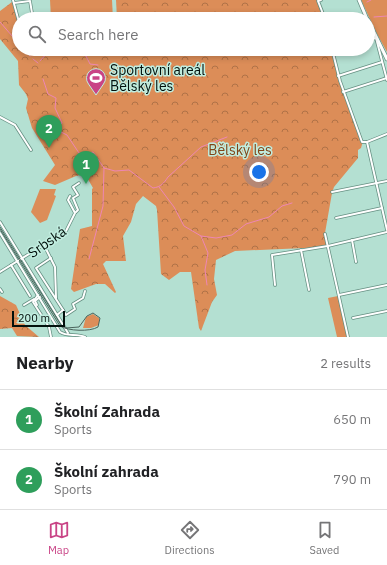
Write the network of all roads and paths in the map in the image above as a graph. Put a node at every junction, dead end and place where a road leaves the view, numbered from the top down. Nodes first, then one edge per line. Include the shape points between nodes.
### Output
1 (319, 0) edge
2 (359, 0) edge
3 (14, 2) edge
4 (16, 12) edge
5 (32, 12) edge
6 (323, 12) edge
7 (364, 12) edge
8 (376, 38) joint
9 (333, 56) edge
10 (386, 57) edge
11 (381, 58) junction
12 (382, 62) junction
13 (338, 76) junction
14 (387, 79) edge
15 (343, 92) junction
16 (0, 117) edge
17 (387, 134) edge
18 (368, 142) junction
19 (31, 150) dead end
20 (387, 181) edge
21 (79, 183) dead end
22 (377, 183) junction
23 (332, 192) dead end
24 (70, 196) dead end
25 (382, 208) junction
26 (75, 213) junction
27 (336, 218) dead end
28 (0, 222) edge
29 (387, 231) edge
30 (0, 233) edge
31 (325, 234) dead end
32 (352, 240) junction
33 (44, 245) junction
34 (328, 246) junction
35 (301, 250) junction
36 (51, 258) junction
37 (20, 260) junction
38 (356, 262) dead end
39 (11, 265) junction
40 (0, 272) edge
41 (275, 285) dead end
42 (387, 285) edge
43 (309, 290) dead end
44 (85, 291) dead end
45 (30, 296) dead end
46 (39, 296) junction
47 (339, 296) junction
48 (34, 299) junction
49 (56, 299) junction
50 (24, 305) dead end
51 (38, 306) dead end
52 (63, 310) junction
53 (387, 311) edge
54 (57, 315) junction
55 (353, 318) dead end
56 (68, 333) junction
57 (51, 336) edge
58 (46, 337) edge
59 (85, 337) edge
60 (348, 337) edge

1 - 6 street
2 - 7 main road
3 - 4 street
3 - 5 street via 30,1
8 - 10 main road
8 - 11 street
9 - 13 street
10 - 11 street
11 - 12 street
12 - 13 street
12 - 14 street
13 - 15 street
14 - 15 street
15 - 18 street via 362,142
16 - 19 street via 15,125
17 - 18 street
18 - 22 street
20 - 22 street
21 - 26 street via 73,187 78,195 73,198 78,210
22 - 23 street
22 - 25 street
24 - 26 street, Srbská via 68,200
25 - 27 street
25 - 29 street
26 - 33 street, Srbská via 66,230
28 - 37 street
29 - 32 street
30 - 37 street
31 - 34 street
32 - 34 street
32 - 38 street
33 - 36 street
33 - 37 street, Srbská
34 - 35 street
34 - 47 street
35 - 41 street via 271,256
35 - 43 street
36 - 49 street via 55,267
36 - 49 street via 36,268
37 - 39 street, Srbská
37 - 46 street
37 - 54 street
39 - 40 street, Srbská
39 - 45 street
42 - 47 street
44 - 52 street via 83,298 73,304 76,309 66,315
46 - 48 street
46 - 51 street via 35,301
46 - 56 street via 61,333
47 - 60 street
48 - 50 street
48 - 57 street via 33,302 49,327
49 - 52 street
52 - 54 street
53 - 55 street
54 - 56 street
56 - 59 street
57 - 58 street

